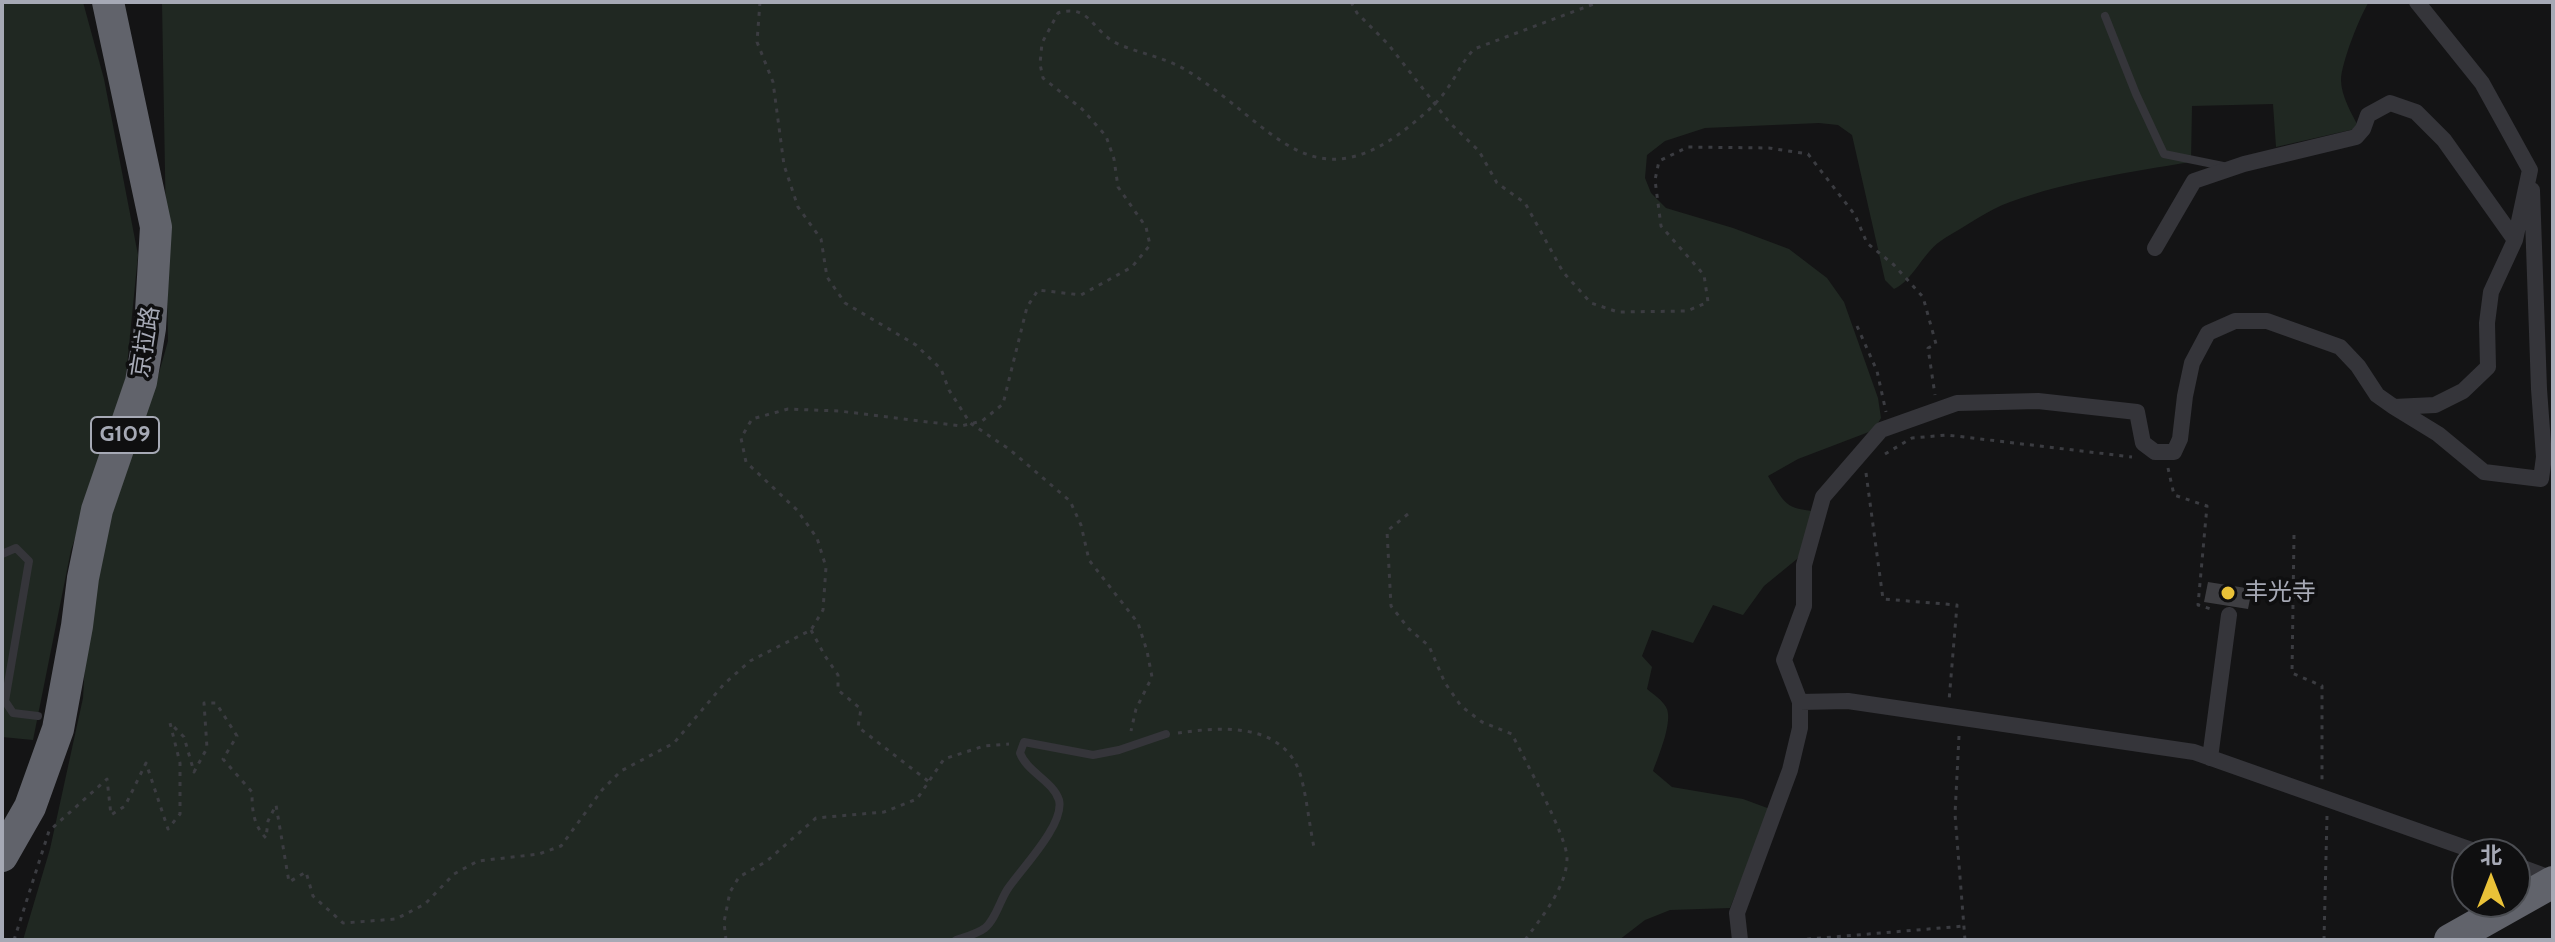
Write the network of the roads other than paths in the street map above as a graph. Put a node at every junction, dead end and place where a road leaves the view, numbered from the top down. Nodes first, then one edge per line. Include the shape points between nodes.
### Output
1 (108, 2) edge
2 (2417, 2) edge
3 (2105, 16) dead end
4 (2232, 168) junction
5 (2530, 170) junction
6 (2515, 240) junction
7 (2155, 248) dead end
8 (2394, 407) junction
9 (2, 554) edge
10 (2229, 615) road end
11 (1800, 702) junction
12 (38, 716) dead end
13 (1166, 734) road end
14 (2210, 758) junction
15 (2451, 843) edge
16 (2, 856) edge
17 (2531, 871) edge
18 (2553, 880) edge
19 (956, 940) edge
20 (1740, 940) edge
21 (2450, 940) edge

1 - 16 highway, 京拉路 / G109 via 156,227 150,328 141,382 91,534 58,729 30,807
2 - 5 street via 2482,83
3 - 4 lane via 2164,154
4 - 6 street via 2356,137 2368,115 2390,103 2416,112 2444,140
4 - 7 street via 2194,181
5 - 6 street
5 - 8 street via 2541,479 2484,472
6 - 8 street via 2491,292 2488,367 2463,391 2435,405
8 - 11 street via 2377,395 2340,347 2267,321 2235,321 2208,333 2192,363 2174,452 2143,443 2137,412 2038,401 1957,403 1881,430 1823,497 1804,565 1804,606 1784,660
9 - 12 lane via 16,548 29,561 5,701 13,713
10 - 14 street
11 - 14 street via 1848,701
11 - 20 street via 1790,770 1737,913
13 - 19 lane via 1093,755 1024,742 1023,763 1059,800 1058,813 986,927
14 - 15 street
17 - 18 street
18 - 21 highway

